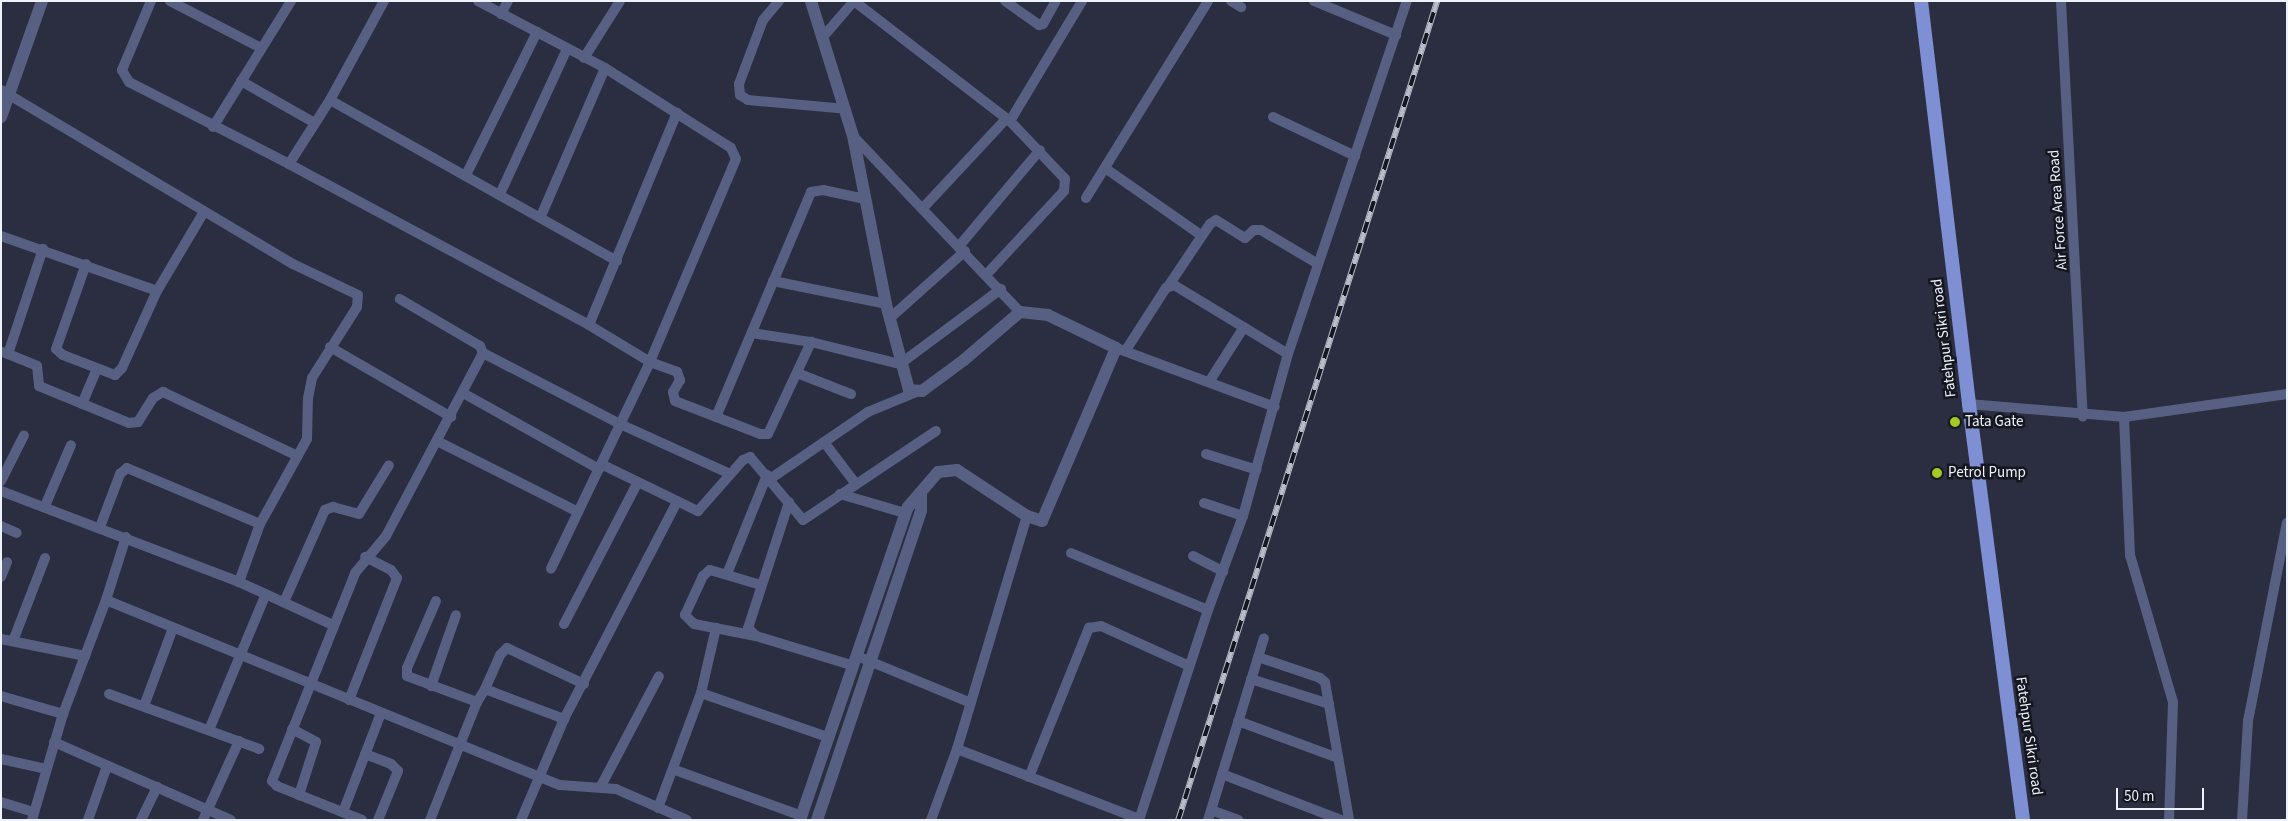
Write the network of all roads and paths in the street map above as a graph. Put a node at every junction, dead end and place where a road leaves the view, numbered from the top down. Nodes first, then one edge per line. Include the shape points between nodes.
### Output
1 (42, 1) edge
2 (151, 1) edge
3 (170, 1) edge
4 (291, 1) edge
5 (384, 1) edge
6 (478, 1) edge
7 (508, 1) edge
8 (620, 1) edge
9 (779, 1) edge
10 (811, 1) edge
11 (854, 1) edge
12 (1005, 1) edge
13 (1056, 1) edge
14 (1082, 1) edge
15 (1208, 1) edge
16 (1231, 1) edge
17 (1314, 1) edge
18 (1921, 1) edge
19 (2061, 1) edge
20 (1406, 2) edge
21 (1241, 8) dead end
22 (501, 14) junction
23 (536, 32) junction
24 (1396, 35) junction
25 (823, 37) junction
26 (261, 48) junction
27 (567, 49) junction
28 (584, 58) junction
29 (605, 68) junction
30 (241, 82) junction
31 (5, 91) edge
32 (330, 100) junction
33 (846, 109) junction
34 (677, 113) junction
35 (1, 117) edge
36 (1273, 117) dead end
37 (1008, 120) junction
38 (315, 123) junction
39 (213, 127) junction
40 (853, 136) junction
41 (1040, 150) junction
42 (1354, 156) junction
43 (290, 164) junction
44 (1105, 168) junction
45 (466, 175) junction
46 (500, 194) junction
47 (1086, 198) dead end
48 (865, 199) junction
49 (923, 208) junction
50 (204, 212) junction
51 (541, 216) junction
52 (1, 236) edge
53 (1202, 236) junction
54 (962, 248) junction
55 (43, 249) junction
56 (617, 261) junction
57 (86, 264) junction
58 (1318, 264) junction
59 (987, 274) junction
60 (774, 281) junction
61 (1169, 285) junction
62 (1001, 289) junction
63 (157, 291) junction
64 (400, 299) dead end
65 (886, 304) junction
66 (1020, 312) junction
67 (889, 318) junction
68 (589, 325) junction
69 (1244, 327) junction
70 (752, 333) junction
71 (810, 342) junction
72 (330, 347) junction
73 (1121, 349) junction
74 (4, 353) edge
75 (482, 353) junction
76 (1288, 354) junction
77 (650, 362) junction
78 (900, 364) junction
79 (97, 369) junction
80 (798, 373) junction
81 (1209, 382) junction
82 (916, 392) junction
83 (464, 393) junction
84 (851, 394) dead end
85 (2287, 394) edge
86 (82, 404) junction
87 (1968, 404) junction
88 (1275, 407) junction
89 (2083, 416) junction
90 (451, 417) junction
91 (716, 417) junction
92 (2124, 417) junction
93 (620, 424) junction
94 (936, 431) dead end
95 (24, 436) dead end
96 (437, 441) junction
97 (824, 442) junction
98 (71, 445) dead end
99 (1206, 454) dead end
100 (298, 456) junction
101 (389, 465) dead end
102 (600, 466) junction
103 (1257, 470) junction
104 (730, 474) junction
105 (769, 477) junction
106 (1, 481) edge
107 (638, 482) junction
108 (856, 484) junction
109 (1, 491) edge
110 (840, 494) junction
111 (921, 494) junction
112 (678, 502) junction
113 (789, 502) junction
114 (1204, 502) dead end
115 (45, 506) junction
116 (578, 512) junction
117 (905, 513) junction
118 (1027, 516) junction
119 (1243, 516) junction
120 (2287, 523) edge
121 (260, 524) junction
122 (1, 526) edge
123 (100, 527) junction
124 (17, 533) dead end
125 (126, 537) junction
126 (1071, 553) dead end
127 (1193, 556) dead end
128 (365, 557) junction
129 (45, 558) dead end
130 (7, 562) dead end
131 (551, 570) dead end
132 (1223, 570) junction
133 (728, 574) junction
134 (1, 577) edge
135 (239, 582) junction
136 (761, 585) junction
137 (266, 594) junction
138 (106, 600) junction
139 (436, 601) dead end
140 (284, 602) junction
141 (1208, 610) junction
142 (456, 615) dead end
143 (564, 624) dead end
144 (333, 625) junction
145 (173, 628) junction
146 (716, 628) junction
147 (756, 636) junction
148 (1, 638) edge
149 (1264, 638) dead end
150 (13, 641) junction
151 (84, 656) junction
152 (240, 656) junction
153 (1258, 657) junction
154 (856, 661) junction
155 (871, 661) junction
156 (1189, 666) junction
157 (659, 676) dead end
158 (1251, 679) junction
159 (584, 684) junction
160 (310, 685) junction
161 (431, 686) junction
162 (485, 689) junction
163 (701, 693) junction
164 (109, 694) dead end
165 (1, 696) edge
166 (349, 700) junction
167 (477, 702) junction
168 (971, 703) junction
169 (1329, 704) junction
170 (144, 706) junction
171 (381, 712) junction
172 (62, 714) junction
173 (564, 719) junction
174 (1238, 722) junction
175 (292, 729) junction
176 (209, 730) junction
177 (827, 737) junction
178 (239, 741) junction
179 (54, 742) junction
180 (459, 744) junction
181 (259, 748) dead end
182 (957, 749) junction
183 (365, 754) junction
184 (1338, 758) junction
185 (1, 759) edge
186 (107, 766) junction
187 (46, 770) junction
188 (675, 770) junction
189 (1222, 774) junction
190 (537, 776) junction
191 (1029, 777) junction
192 (601, 786) junction
193 (157, 787) junction
194 (299, 795) junction
195 (1, 802) edge
196 (658, 808) junction
197 (208, 809) junction
198 (343, 812) junction
199 (1210, 815) edge
200 (33, 816) edge
201 (801, 818) edge
202 (1139, 819) edge
203 (88, 820) edge
204 (141, 820) edge
205 (203, 820) edge
206 (230, 820) edge
207 (362, 820) edge
208 (378, 820) edge
209 (430, 820) edge
210 (521, 820) edge
211 (687, 820) edge
212 (817, 820) edge
213 (931, 820) edge
214 (1238, 820) edge
215 (1341, 820) edge
216 (1350, 820) edge
217 (2024, 820) edge
218 (2169, 820) edge
219 (2242, 820) edge

1 - 31 street
2 - 39 street via 125,63 124,78
3 - 26 street
4 - 26 street
5 - 32 street
6 - 22 street
7 - 22 street
8 - 28 street
9 - 33 street via 763,20 739,84 740,95 748,100
10 - 25 street
11 - 25 street
11 - 37 street
12 - 13 street via 1039,25 1043,24
14 - 37 street
15 - 44 street
16 - 21 street
17 - 24 street
18 - 87 main road, Fatehpur Sikri road
19 - 89 street, Air Force Area Road
20 - 24 street
22 - 23 street
23 - 27 street
23 - 45 street
24 - 42 street
25 - 33 street
26 - 30 street
27 - 28 street
27 - 46 street
28 - 29 street
29 - 34 street
29 - 51 street
30 - 38 street
30 - 39 street
31 - 35 street
31 - 50 street
32 - 38 street
32 - 45 street
33 - 40 street
34 - 56 street
34 - 77 street via 732,148 736,159
36 - 42 street
37 - 41 street
37 - 49 street
38 - 43 street
39 - 43 street
40 - 48 street
40 - 49 street
41 - 54 street
41 - 59 street via 1065,178 1064,191
42 - 58 street
43 - 68 street
44 - 47 street
44 - 53 street
45 - 46 street
46 - 51 street
48 - 60 street via 822,190 810,192
48 - 65 street
49 - 54 street
50 - 63 street
50 - 72 street via 293,264 358,295 357,307
51 - 56 street
52 - 55 street
53 - 58 street via 1216,220 1245,238 1254,230 1261,230
53 - 61 street
54 - 59 street
54 - 67 street
55 - 57 street
55 - 74 street
56 - 68 street
57 - 63 street
57 - 79 street via 56,348 64,355
58 - 76 street
59 - 62 street
60 - 65 street
60 - 70 street
61 - 69 street via 1180,287
61 - 73 street
62 - 66 street
62 - 78 street
63 - 79 street via 118,374
64 - 75 street via 480,346
65 - 67 street
66 - 73 street via 1048,315
66 - 82 street via 964,360
67 - 78 street
68 - 77 street
69 - 76 street
69 - 81 street
70 - 71 street
70 - 91 street
71 - 78 street
71 - 80 street
72 - 90 street
72 - 100 street via 311,383 308,432
73 - 81 street
73 - 118 street via 1044,518 1038,521
74 - 86 street via 37,366 39,386
75 - 83 street
75 - 93 street
76 - 88 street
77 - 91 street via 679,374 680,380 673,392 675,401
77 - 93 street
78 - 82 street via 906,384
79 - 86 street
80 - 84 street
80 - 91 street via 768,434
81 - 88 street
82 - 97 street via 868,412
83 - 90 street
83 - 102 street
85 - 92 street
86 - 100 street via 134,423 142,418 153,398 163,392
87 - 89 street
87 - 217 main road, Fatehpur Sikri road
88 - 103 street
89 - 92 street
90 - 96 street
92 - 218 street via 2130,555 2173,702
93 - 102 street
93 - 104 street
94 - 108 street
95 - 106 street
96 - 116 street
96 - 128 street via 386,536
97 - 105 street
97 - 108 street
98 - 115 street
99 - 103 street
100 - 121 street
101 - 140 street via 359,514 333,507 325,510
102 - 107 street
102 - 116 street
103 - 119 street
104 - 105 street via 750,457
104 - 112 street via 701,510 694,511
105 - 113 street
105 - 133 street
107 - 112 street
107 - 143 street
108 - 110 street
109 - 115 street
110 - 113 street via 808,520 799,517
110 - 117 street
111 - 117 street
111 - 118 street via 938,472 956,470
111 - 155 street via 921,511
112 - 159 street
113 - 136 street
114 - 119 street
115 - 123 street
116 - 131 street
117 - 154 street
118 - 168 street
119 - 132 street
120 - 219 street via 2248,721
121 - 123 street via 127,468 120,474
121 - 135 street
122 - 124 street
123 - 125 street
125 - 135 street
125 - 138 street
126 - 141 street
127 - 132 street
128 - 144 street
128 - 166 street via 391,570 398,578
129 - 150 street
130 - 134 street
132 - 141 street
133 - 136 street
133 - 146 street via 707,572 685,615 689,622
135 - 137 street
136 - 147 street via 748,628
137 - 140 street
137 - 152 street
138 - 145 street
138 - 151 street
139 - 161 street via 406,673 409,679
140 - 144 street
141 - 156 street
142 - 161 street
144 - 160 street
145 - 152 street
145 - 170 street
146 - 147 street
146 - 163 street
147 - 154 street
148 - 150 street
149 - 153 street
150 - 151 street
151 - 172 street
152 - 160 street
152 - 176 street
153 - 158 street
153 - 169 street via 1320,678 1325,682
154 - 155 street
154 - 177 street
155 - 168 street
155 - 212 street
156 - 191 street via 1101,626 1089,628
156 - 202 street
157 - 192 street
158 - 169 street
158 - 174 street
159 - 162 street via 507,648 500,655
159 - 173 street
160 - 166 street
160 - 175 street
161 - 167 street
162 - 167 street
162 - 173 street
163 - 177 street
163 - 188 street
164 - 170 street
165 - 172 street
166 - 171 street
167 - 180 street
168 - 182 street
169 - 184 street
170 - 176 street
171 - 180 street
171 - 183 street
172 - 179 street
173 - 190 street
174 - 184 street
174 - 189 street
175 - 194 street via 316,742
175 - 194 street via 272,781
176 - 178 street
177 - 201 street
178 - 181 street
178 - 197 street
179 - 186 street
179 - 187 street
180 - 190 street
180 - 209 street
182 - 191 street
182 - 213 street
183 - 198 street
183 - 208 street via 392,764 398,771
184 - 216 street
185 - 187 street
186 - 193 street
186 - 203 street
187 - 200 street
188 - 196 street
188 - 201 street
189 - 199 street
189 - 215 street
190 - 192 street via 569,788
190 - 210 street
191 - 202 street
192 - 196 street
193 - 197 street
193 - 204 street
194 - 198 street
195 - 200 street
196 - 211 street
197 - 205 street
197 - 206 street
198 - 207 street
199 - 214 street

